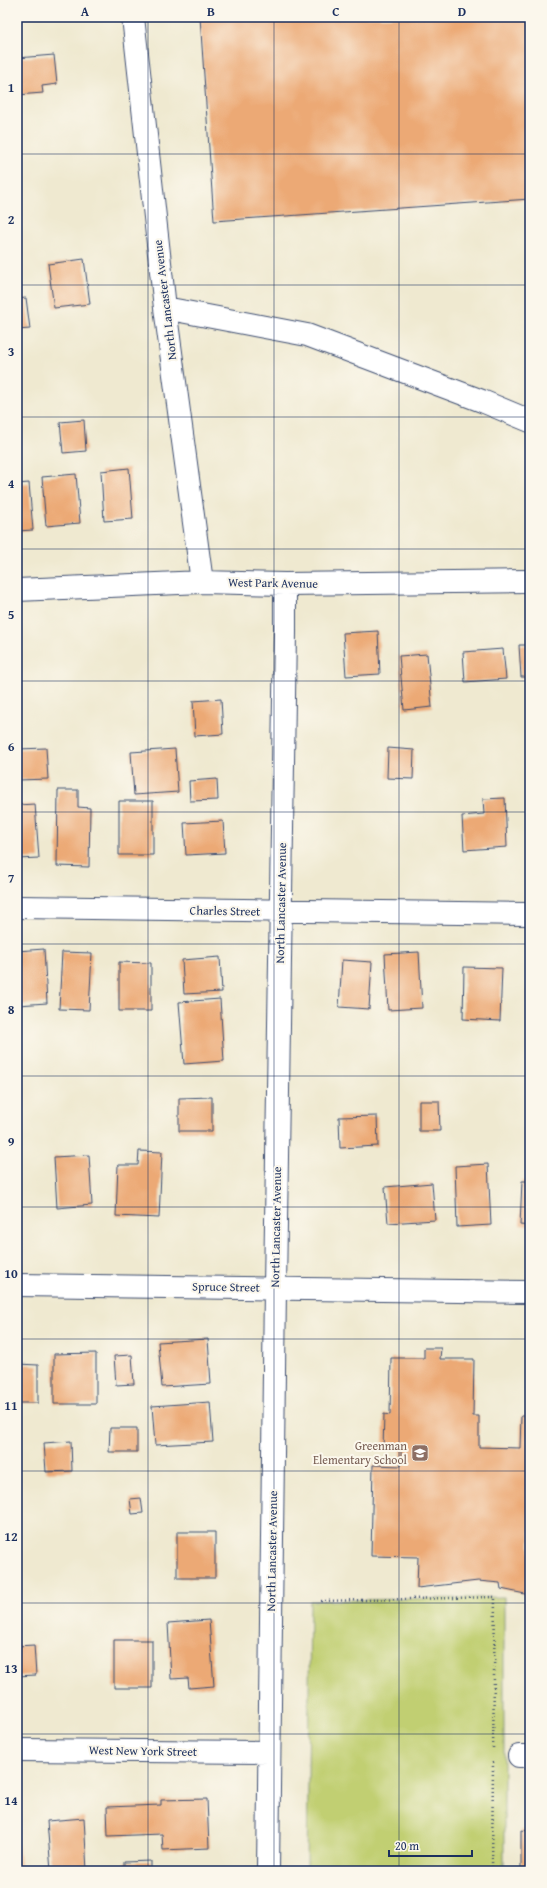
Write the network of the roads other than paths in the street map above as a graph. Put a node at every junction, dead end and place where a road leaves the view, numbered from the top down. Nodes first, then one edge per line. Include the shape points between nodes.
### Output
1 (133, 17) edge
2 (165, 308) junction
3 (530, 421) edge
4 (202, 582) junction
5 (530, 582) edge
6 (284, 584) junction
7 (17, 590) edge
8 (17, 907) edge
9 (281, 912) junction
10 (530, 914) edge
11 (17, 1285) edge
12 (275, 1288) junction
13 (530, 1292) edge
14 (17, 1750) edge
15 (269, 1752) junction
16 (268, 1871) edge

1 - 2 street, North Lancaster Avenue
2 - 3 street via 308,335
2 - 4 street, North Lancaster Avenue
4 - 6 street, West Park Avenue
4 - 7 street, West Park Avenue
5 - 6 street, West Park Avenue
6 - 9 street, North Lancaster Avenue via 286,632
8 - 9 street, Charles Street
9 - 10 street, Charles Street
9 - 12 street, North Lancaster Avenue
11 - 12 street, Spruce Street
12 - 13 street, Spruce Street
12 - 15 street, North Lancaster Avenue
14 - 15 street, West New York Street
15 - 16 street, North Lancaster Avenue

